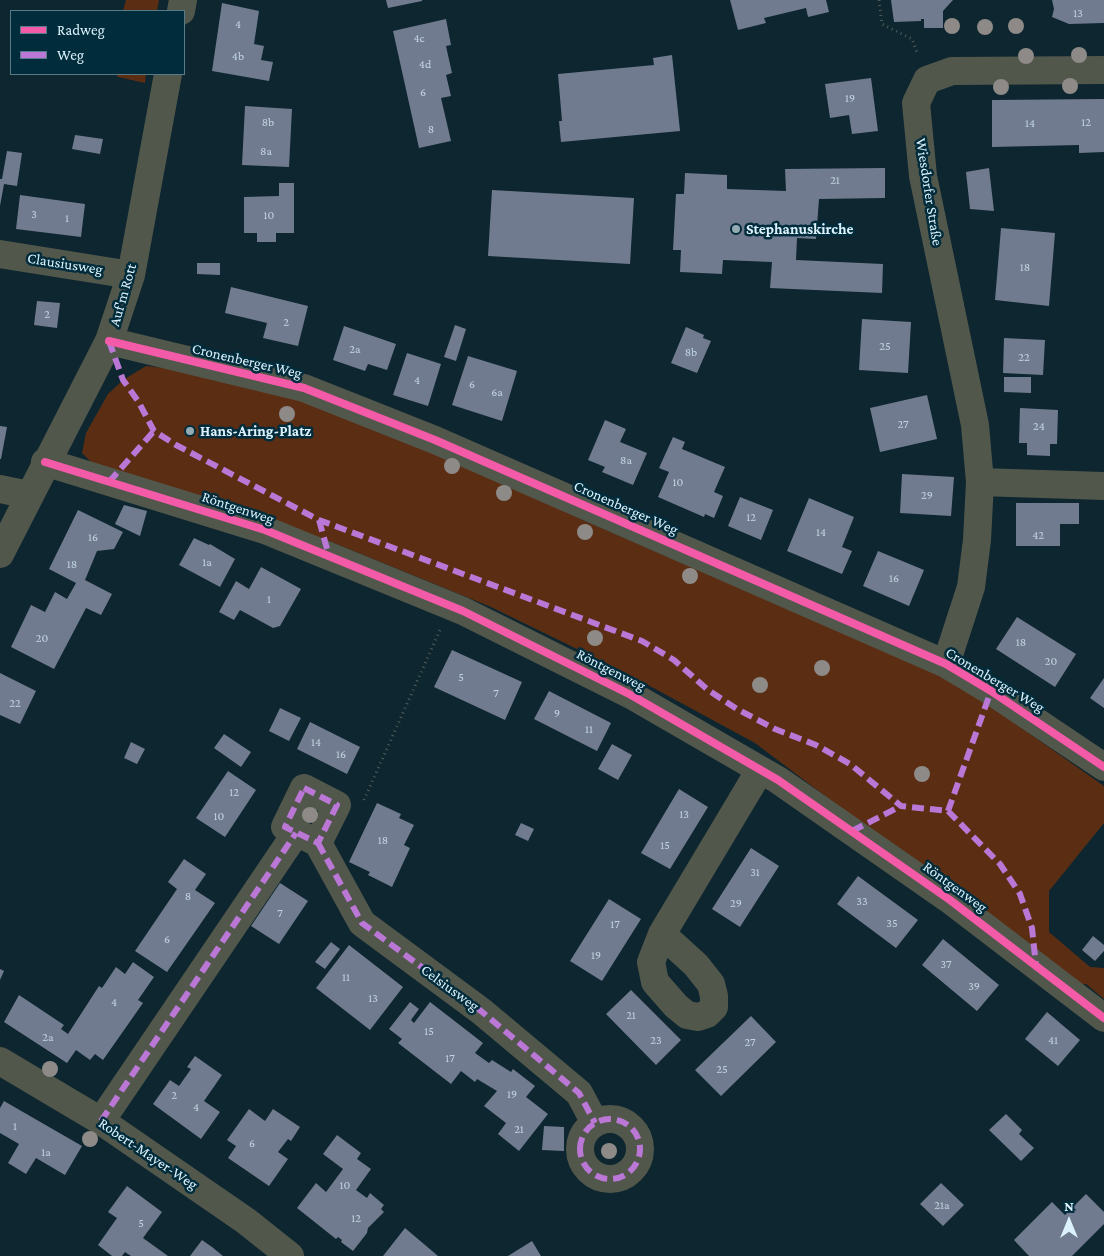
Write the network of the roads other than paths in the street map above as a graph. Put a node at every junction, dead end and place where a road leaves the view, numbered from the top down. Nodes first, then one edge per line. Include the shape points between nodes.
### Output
1 (1104, 70) edge
2 (168, 75) edge
3 (0, 254) edge
4 (131, 274) junction
5 (109, 341) junction
6 (45, 462) junction
7 (980, 482) junction
8 (1104, 486) edge
9 (0, 489) edge
10 (29, 495) junction
11 (0, 554) edge
12 (946, 664) junction
13 (1104, 767) edge
14 (760, 770) junction
15 (307, 838) junction
16 (662, 934) dead end
17 (1104, 1018) edge
18 (0, 1061) edge
19 (101, 1121) junction
20 (595, 1122) dead end
21 (290, 1256) edge

1 - 7 street, Wiesdorfer Straße via 952,71 927,80 916,104 923,176 976,425
2 - 4 street, Auf'm Rott
3 - 4 street, Clausiusweg
4 - 5 street, Auf'm Rott
5 - 6 street, Auf'm Rott
5 - 12 street, Cronenberger Weg via 304,388 435,440
6 - 10 street, Auf'm Rott
6 - 14 street, Röntgenweg via 265,530 451,606 631,695
7 - 8 street
7 - 12 street, Wiesdorfer Straße via 971,587
9 - 10 street
10 - 11 street, Auf'm Rott
12 - 13 street, Cronenberger Weg via 991,690
14 - 16 street
14 - 17 street, Röntgenweg via 950,900
15 - 15 street, Celsiusweg via 285,827 304,788 337,805
15 - 19 street
15 - 20 street, Celsiusweg via 362,923 481,1011 579,1093
18 - 19 street, Robert-Mayer-Weg
19 - 21 street, Robert-Mayer-Weg

